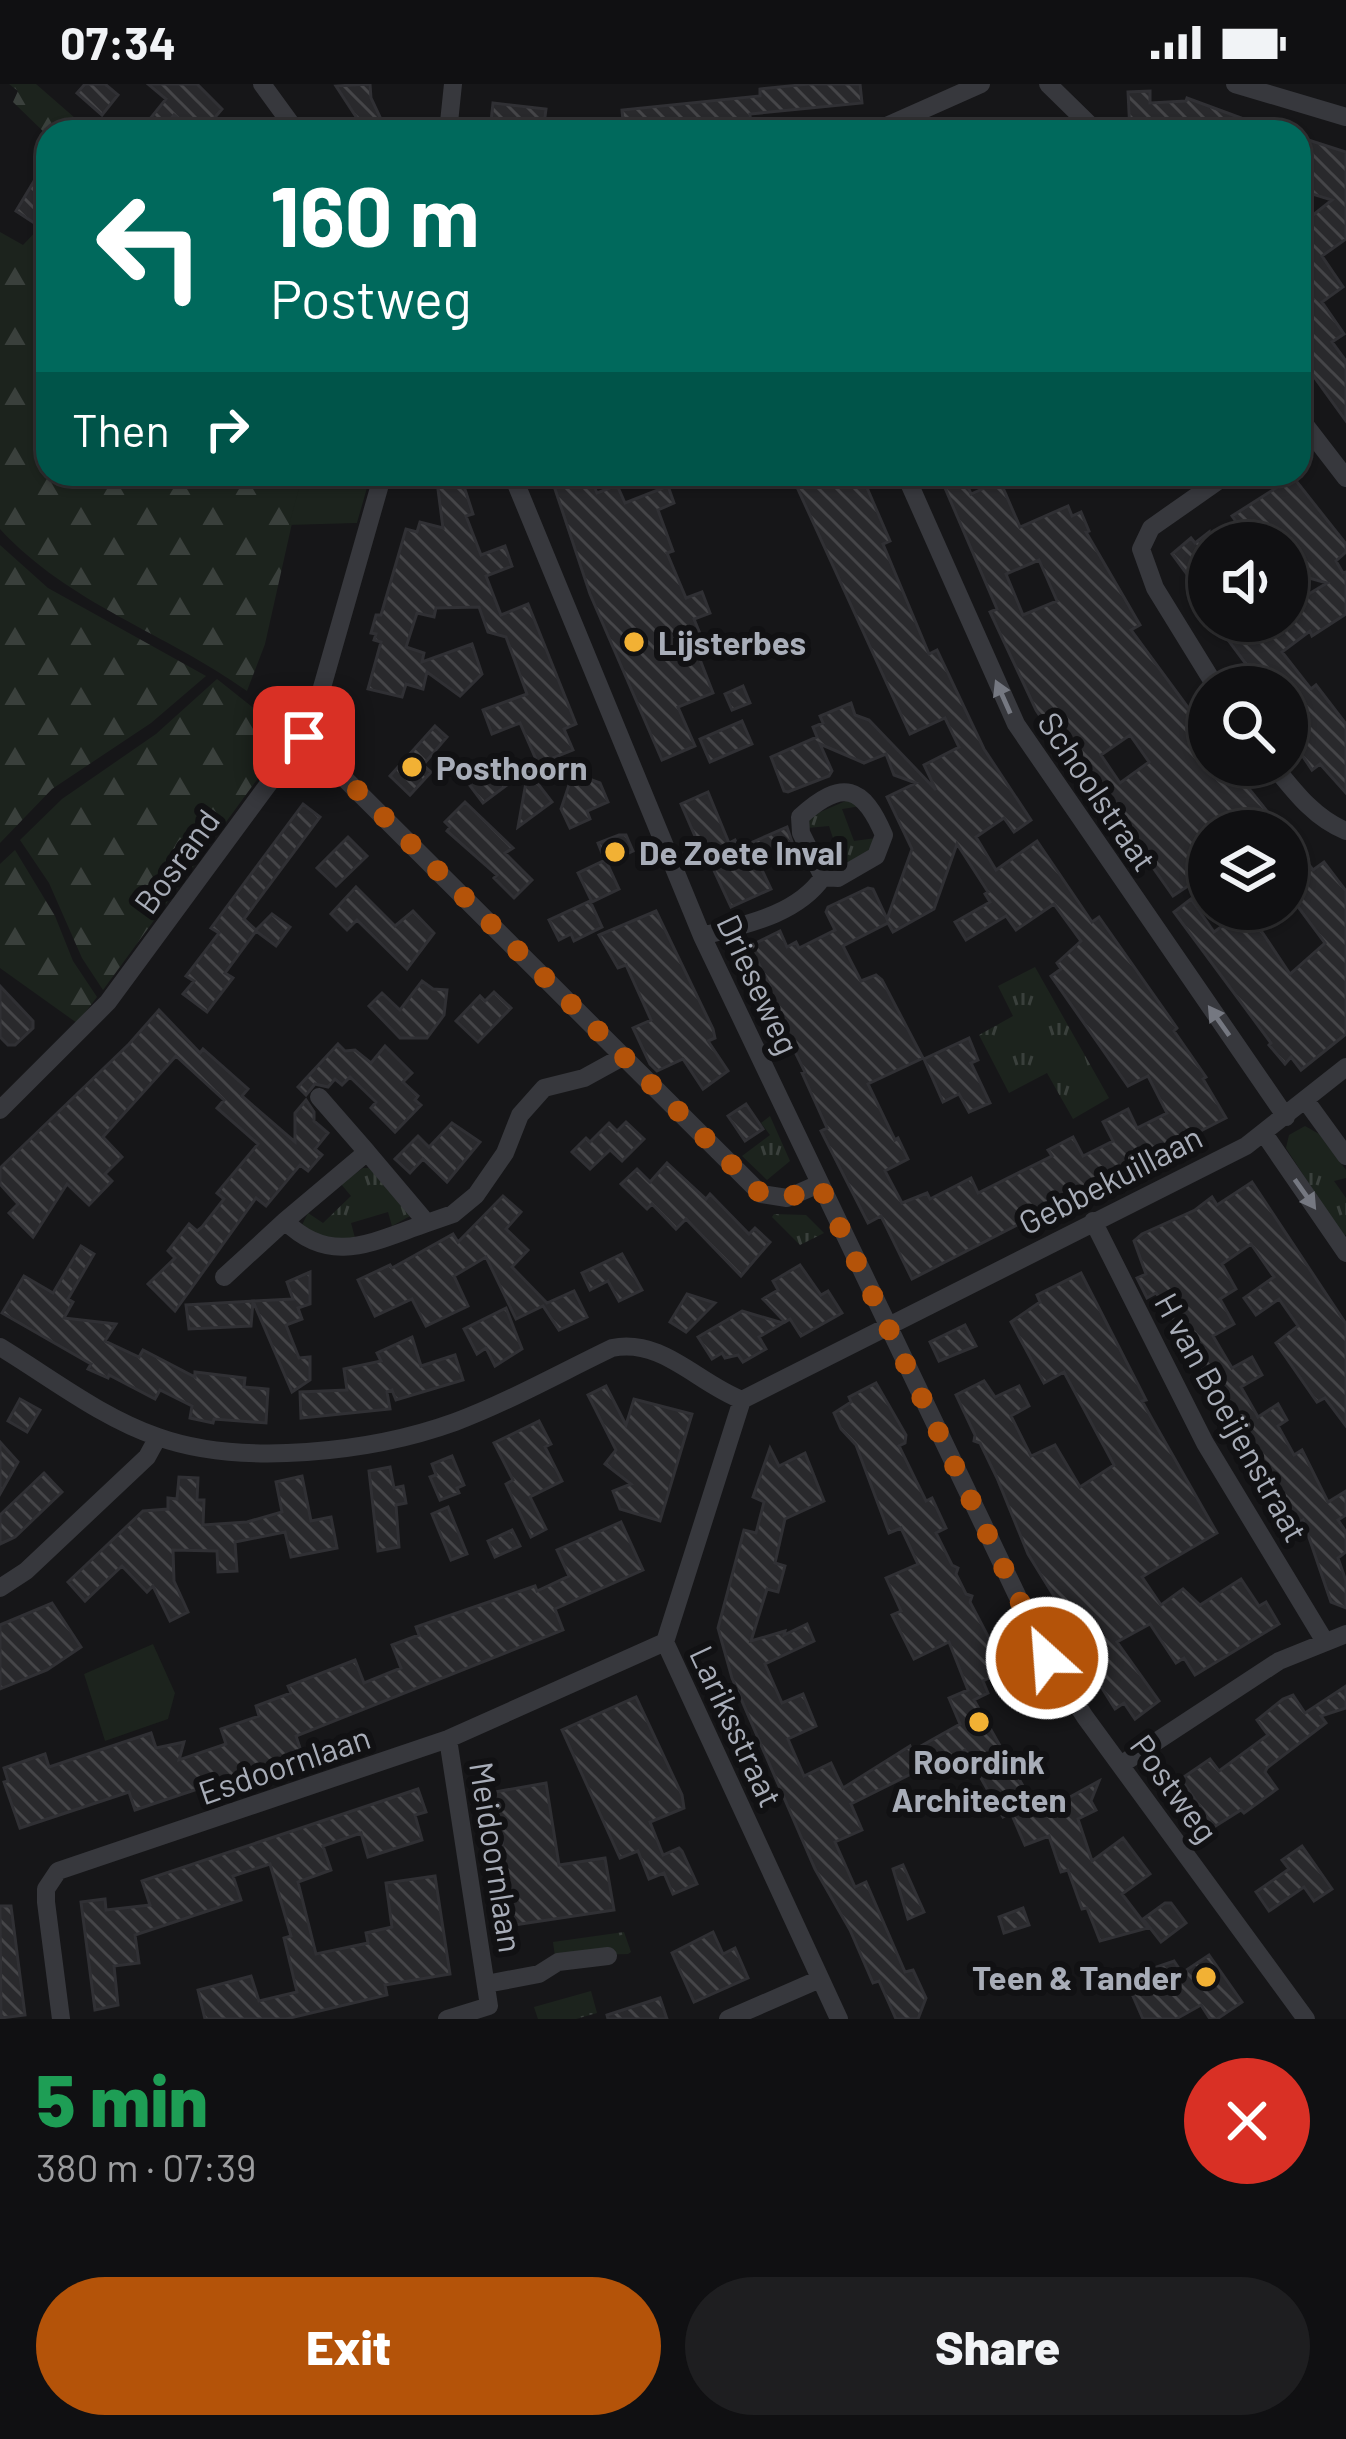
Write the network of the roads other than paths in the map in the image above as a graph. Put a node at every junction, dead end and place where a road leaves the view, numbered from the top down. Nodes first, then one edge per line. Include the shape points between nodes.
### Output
1 (262, 84) edge
2 (453, 84) edge
3 (981, 84) edge
4 (1235, 84) edge
5 (1056, 86) edge
6 (1346, 117) edge
7 (288, 120) edge
8 (449, 120) edge
9 (900, 120) edge
10 (1086, 120) edge
11 (1311, 435) edge
12 (1346, 478) edge
13 (379, 486) edge
14 (517, 486) edge
15 (910, 486) edge
16 (1211, 486) edge
17 (1203, 666) edge
18 (304, 737) junction
19 (1290, 786) edge
20 (1346, 831) edge
21 (823, 877) junction
22 (702, 936) junction
23 (624, 1056) junction
24 (1346, 1066) edge
25 (320, 1097) dead end
26 (1306, 1101) junction
27 (0, 1110) edge
28 (1286, 1117) junction
29 (1265, 1135) junction
30 (367, 1152) junction
31 (1346, 1156) edge
32 (819, 1184) junction
33 (1093, 1220) junction
34 (284, 1221) junction
35 (427, 1222) junction
36 (1346, 1253) edge
37 (224, 1277) dead end
38 (888, 1326) junction
39 (0, 1347) edge
40 (742, 1400) junction
41 (158, 1437) junction
42 (0, 1588) edge
43 (1346, 1634) edge
44 (1324, 1640) junction
45 (665, 1642) junction
46 (448, 1739) junction
47 (1122, 1764) junction
48 (608, 1956) dead end
49 (820, 1979) junction
50 (485, 1984) junction
51 (61, 2019) edge
52 (447, 2019) edge
53 (728, 2019) edge
54 (839, 2019) edge
55 (1306, 2019) edge

1 - 7 street
2 - 8 street
3 - 9 street
4 - 6 street
5 - 10 street
11 - 12 street
13 - 18 street, Bosrand
14 - 22 street, Drieseweg
28 -> 15 street, Schoolstraat via 1016,724
16 - 17 street via 1151,528 1141,549
18 - 23 street
18 - 27 street, Bosrand via 108,1002
19 - 20 street
21 - 21 street via 849,873 883,845 859,794 840,793 800,817
21 - 22 street via 770,917
22 - 32 street, Drieseweg
23 - 32 street via 761,1194 788,1198
23 - 35 street via 544,1088 520,1114 476,1195
24 - 26 street, Gebbekuillaan
25 - 30 street
26 - 28 street, Gebbekuillaan
26 - 31 street
28 - 29 street, Gebbekuillaan
29 - 33 street, Gebbekuillaan
29 -> 36 street
30 - 34 street
30 - 35 street
32 - 38 street, Postweg
33 - 38 street, Gebbekuillaan
33 - 44 street, H van Boeijenstraat via 1205,1443
34 - 35 street via 313,1243 337,1248
34 - 37 street
38 - 40 street
38 - 47 street, Postweg via 1047,1658
39 - 41 street
40 - 41 street via 664,1355 629,1345 458,1420 388,1440 274,1452
40 - 45 street, Lariksstraat
41 - 42 street via 147,1457
43 - 44 street
44 - 47 street
45 - 46 street, Esdoornlaan
45 - 49 street, Lariksstraat
46 - 50 street, Meidoornlaan
46 - 51 street, Esdoornlaan via 58,1871 46,1902
47 - 55 street, Postweg
48 - 50 street, Meidoornlaan
49 - 53 street
49 - 54 street, Lariksstraat
50 - 52 street, Meidoornlaan via 489,2006

